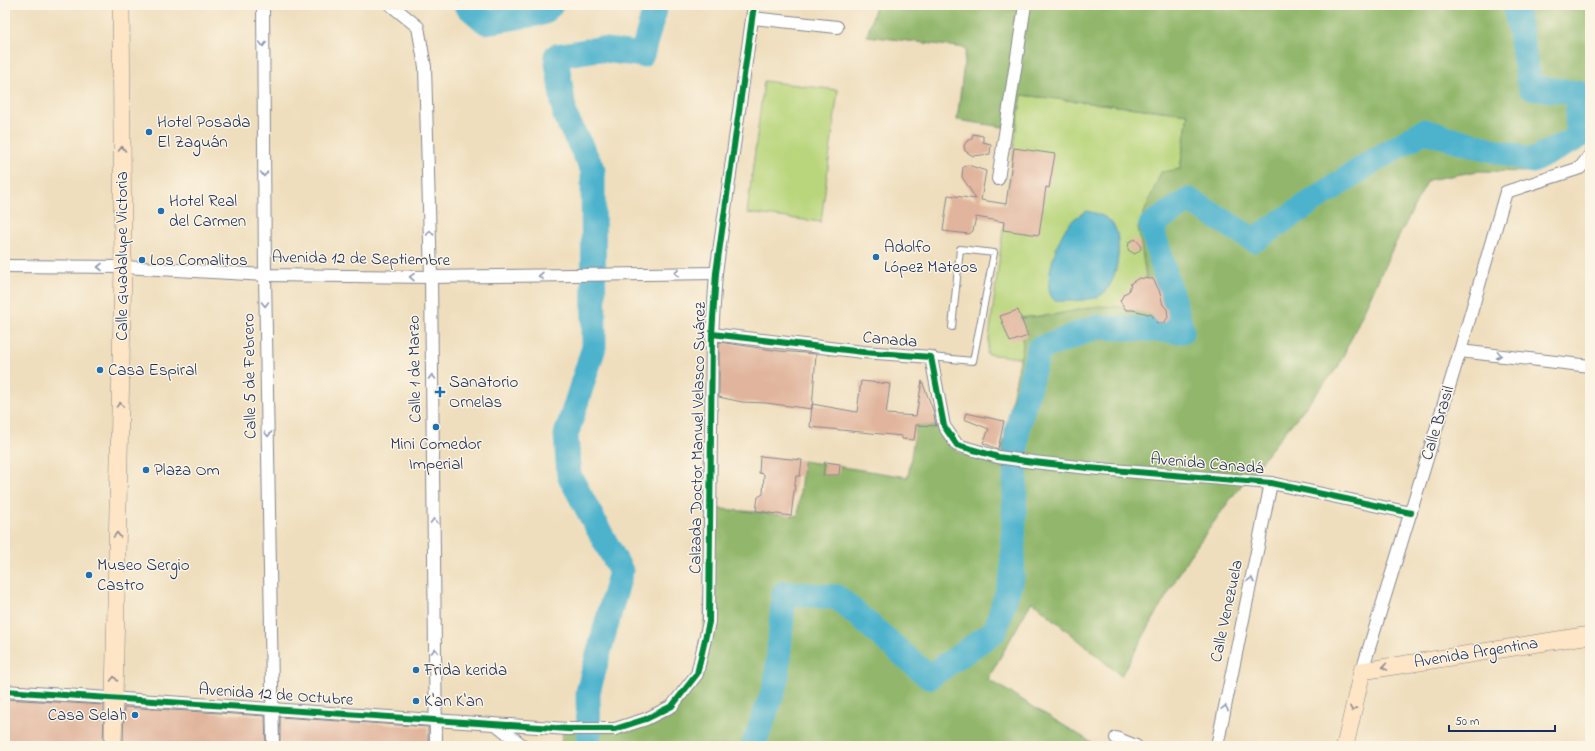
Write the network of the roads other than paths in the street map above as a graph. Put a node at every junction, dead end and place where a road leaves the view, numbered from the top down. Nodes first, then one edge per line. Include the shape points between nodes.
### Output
1 (121, 5) edge
2 (263, 5) edge
3 (391, 5) edge
4 (754, 5) edge
5 (1025, 5) edge
6 (753, 18) junction
7 (837, 27) dead end
8 (1590, 155) edge
9 (1585, 170) edge
10 (998, 179) dead end
11 (5, 266) edge
12 (123, 267) junction
13 (716, 273) junction
14 (265, 275) junction
15 (431, 277) junction
16 (952, 327) dead end
17 (712, 334) junction
18 (1460, 351) junction
19 (931, 357) junction
20 (1590, 366) edge
21 (998, 457) joint
22 (1271, 483) junction
23 (1411, 513) junction
24 (1590, 635) edge
25 (1362, 671) junction
26 (5, 691) edge
27 (114, 699) junction
28 (273, 709) junction
29 (436, 720) junction
30 (497, 725) junction
31 (1116, 738) dead end
32 (113, 746) edge
33 (273, 746) edge
34 (436, 746) edge
35 (523, 746) edge
36 (1136, 746) edge
37 (1217, 746) edge
38 (1345, 746) edge

12 -> 1 main road, Calle Guadalupe Victoria
2 -> 14 street, Calle 5 de Febrero
15 -> 3 street, Calle 1 de Marzo via 425,67 418,27
4 - 6 street, Calzada Doctor Manuel Velasco Suárez
5 - 10 street
6 - 7 street
6 - 13 street, Calzada Doctor Manuel Velasco Suárez
8 - 9 street, Calle Brasil
9 - 18 street, Calle Brasil via 1506,192
12 -> 11 street, Avenida 12 de Septiembre
12 - 14 street, Avenida 12 de Septiembre
27 -> 12 main road, Calle Guadalupe Victoria
13 -> 15 street, Avenida 12 de Septiembre
13 - 17 street, Calzada Doctor Manuel Velasco Suárez
15 -> 14 street, Avenida 12 de Septiembre
14 -> 28 street, Calle 5 de Febrero
29 -> 15 street, Calle 1 de Marzo
16 - 19 lane via 960,249 994,254 973,361
17 - 19 street, Canada via 864,352
17 - 30 street, Calzada Doctor Manuel Velasco Suárez via 709,622 697,674 672,706 646,719 615,729
18 -> 20 street
18 - 23 street, Calle Brasil
19 - 21 street, Canada via 944,426 957,445
21 - 22 street, Avenida Canadá via 1088,468
22 - 23 street, Avenida Canadá
37 -> 22 street, Calle Venezuela
23 - 25 street, Calle Brasil
24 -> 25 main road, Avenida Argentina
25 -> 38 main road, Calle Brasil
26 - 27 street, Avenida 12 de Octubre
27 - 28 street, Avenida 12 de Octubre
27 - 32 main road, Calle Guadalupe Victoria
28 - 29 street, Avenida 12 de Octubre
28 - 33 street, Calle 5 de Febrero
29 - 30 street, Avenida 12 de Octubre
29 - 34 street, Calle 1 de Marzo
30 - 35 street
31 - 36 street

